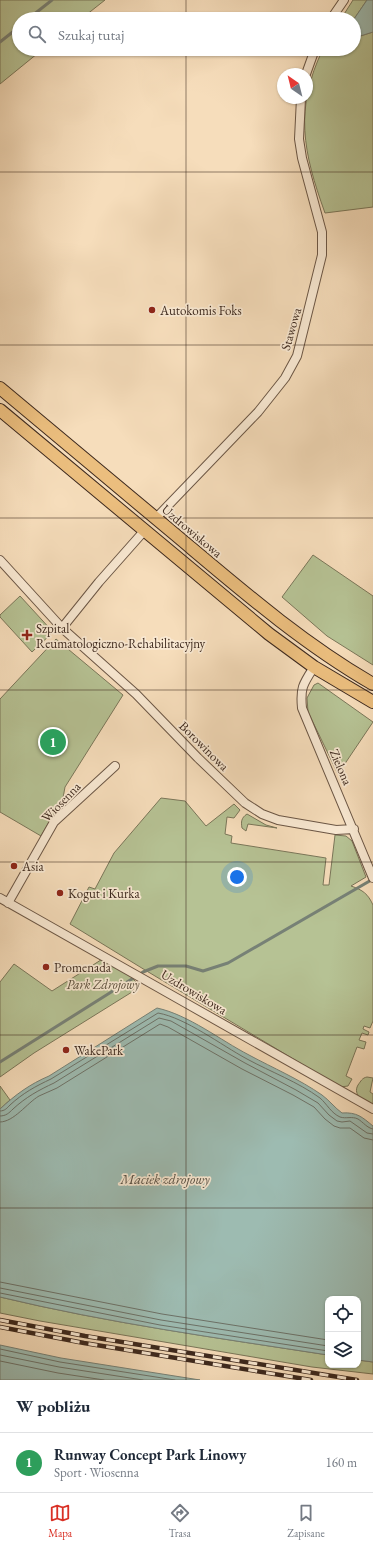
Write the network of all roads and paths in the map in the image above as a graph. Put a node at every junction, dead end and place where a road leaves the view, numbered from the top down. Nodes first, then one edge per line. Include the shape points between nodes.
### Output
1 (344, 0) edge
2 (336, 12) edge
3 (312, 56) edge
4 (308, 68) edge
5 (301, 104) edge
6 (0, 388) edge
7 (0, 410) edge
8 (128, 517) junction
9 (156, 518) junction
10 (145, 530) junction
11 (0, 560) edge
12 (62, 628) junction
13 (314, 667) junction
14 (373, 684) edge
15 (373, 702) edge
16 (115, 766) dead end
17 (354, 829) junction
18 (372, 877) edge
19 (0, 898) edge
20 (8, 903) junction
21 (373, 1109) edge

1 - 2 street
3 - 4 street
5 - 9 street, Stawowa via 299,139 322,232 322,248 297,356 285,378 258,412
6 - 9 main road, Uzdrowiskowa
7 - 8 main road
8 - 9 main road via 147,520
8 - 10 main road
9 - 14 main road, Uzdrowiskowa via 289,628
10 - 12 street
10 - 13 main road via 258,625
11 - 12 street, Borowinowa
12 - 17 street, Borowinowa via 136,694 198,758 262,814 278,820 336,830
13 - 15 main road
13 - 17 street, Zielona via 304,681 300,693 302,708
16 - 20 street, Wiosenna via 54,822
17 - 18 street, Zielona
19 - 20 street, Uzdrowiskowa
20 - 21 street, Uzdrowiskowa

